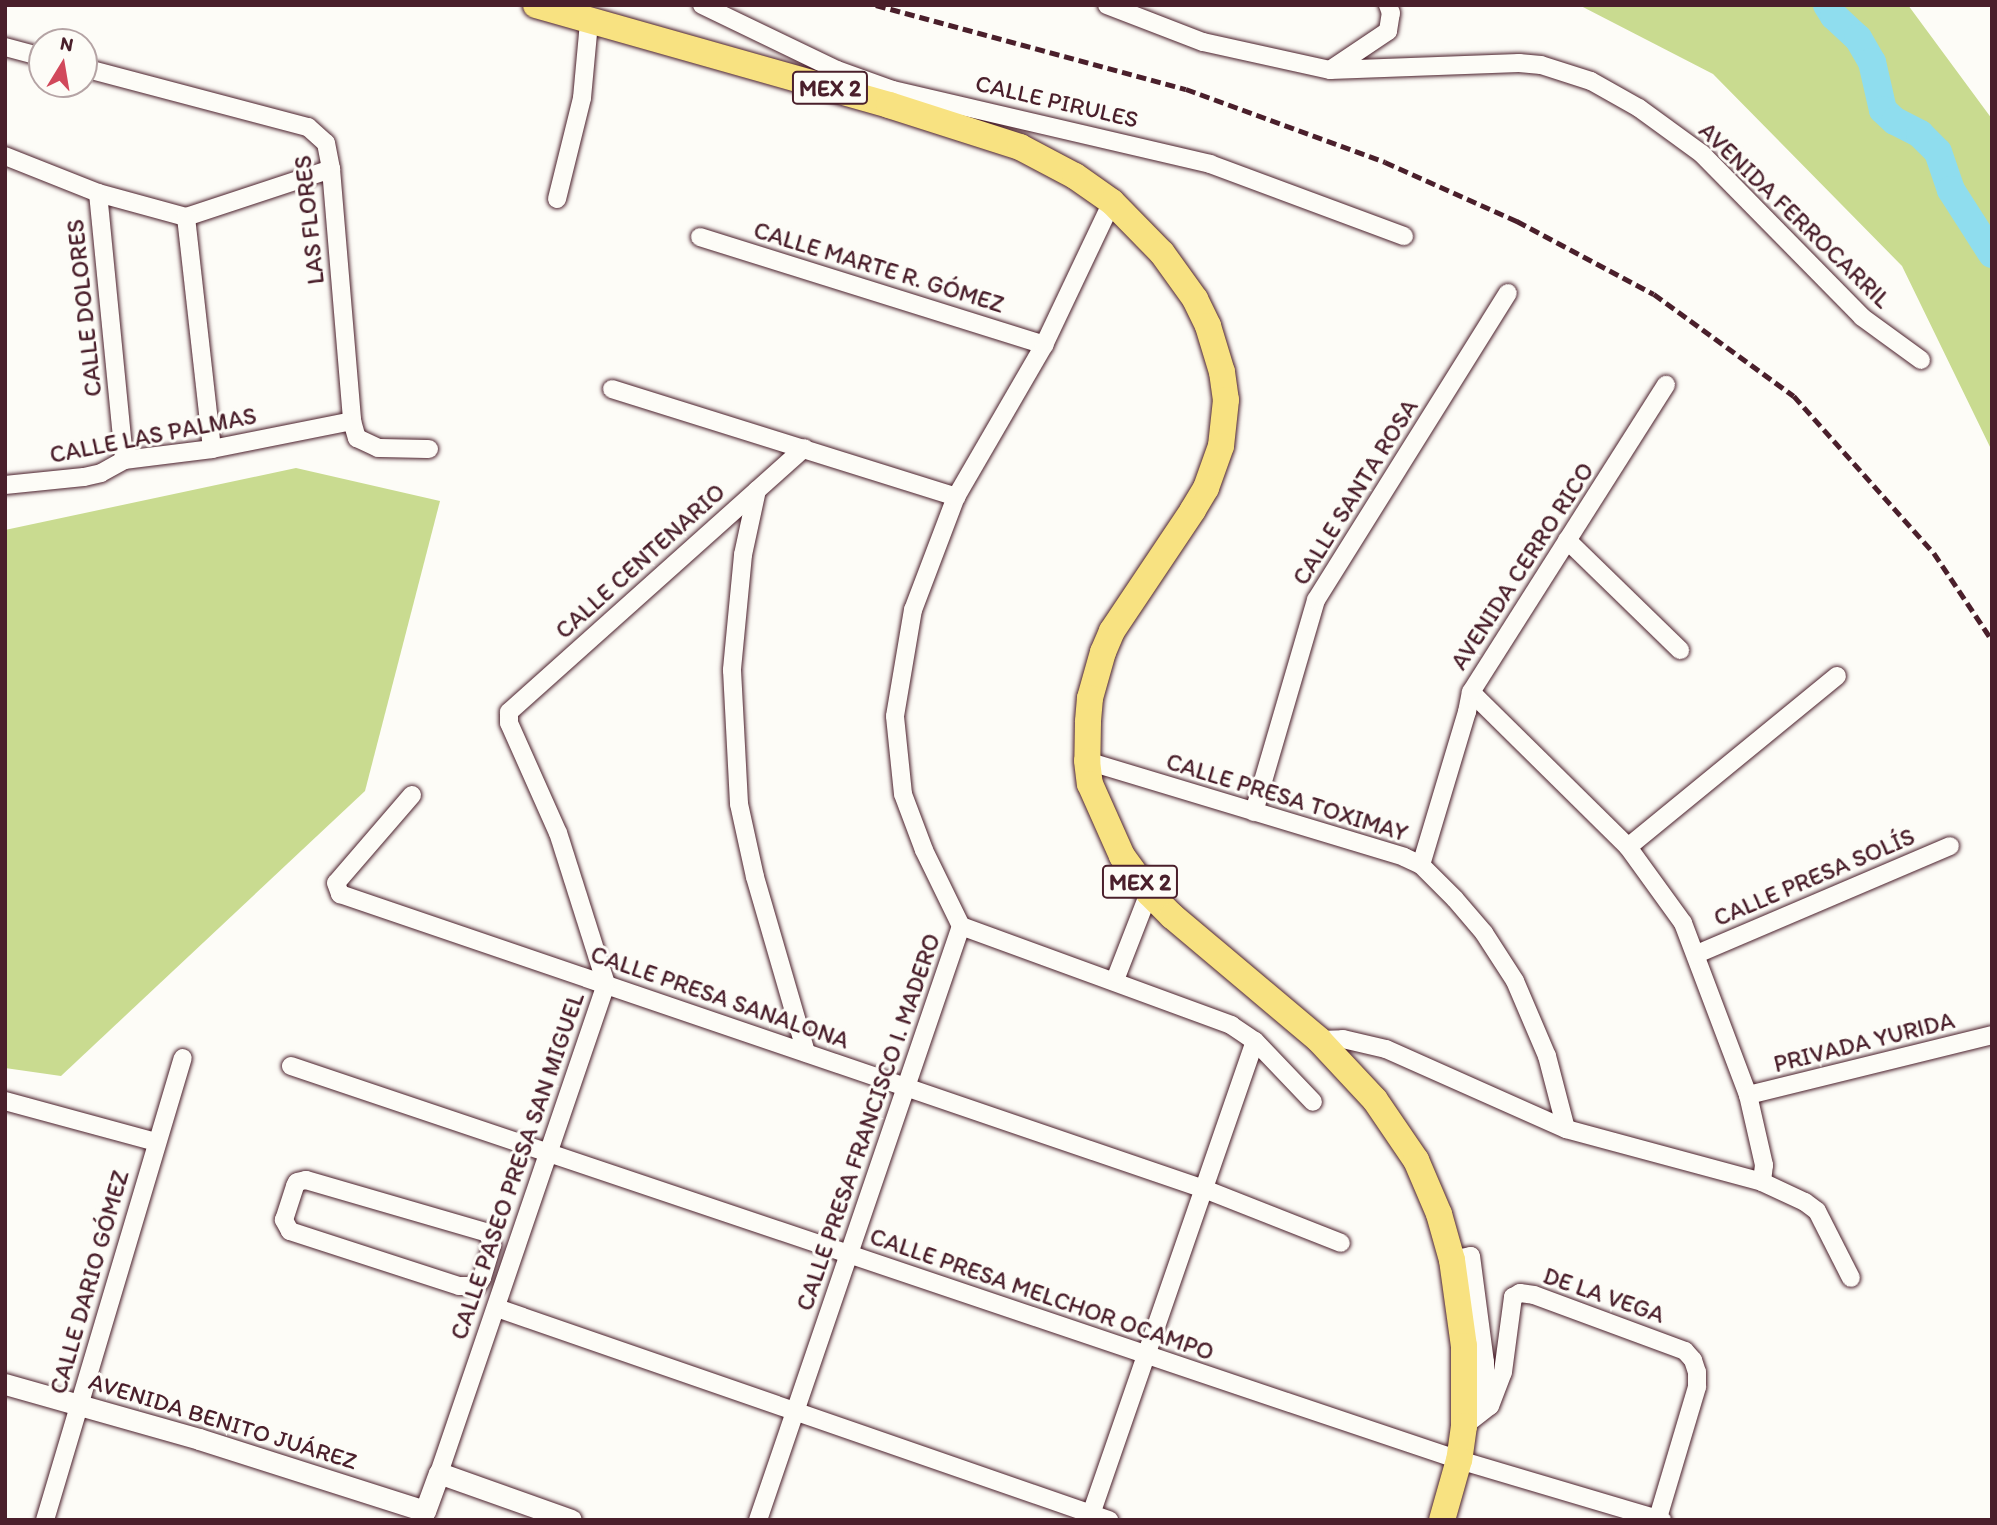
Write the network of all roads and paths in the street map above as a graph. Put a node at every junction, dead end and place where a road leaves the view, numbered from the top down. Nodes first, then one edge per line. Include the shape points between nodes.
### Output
1 (702, 5) edge
2 (1107, 5) edge
3 (1388, 5) edge
4 (545, 6) edge
5 (589, 22) junction
6 (5, 47) edge
7 (28, 53) edge
8 (1330, 70) junction
9 (98, 72) edge
10 (891, 97) junction
11 (5, 156) edge
12 (331, 169) junction
13 (98, 192) junction
14 (557, 199) dead end
15 (1112, 202) junction
16 (186, 217) junction
17 (1404, 236) dead end
18 (700, 237) dead end
19 (1508, 293) dead end
20 (1044, 345) junction
21 (1921, 360) dead end
22 (1667, 385) dead end
23 (612, 388) dead end
24 (352, 421) junction
25 (804, 448) junction
26 (212, 449) junction
27 (429, 449) dead end
28 (124, 460) junction
29 (5, 485) edge
30 (757, 490) junction
31 (956, 497) junction
32 (1567, 540) junction
33 (1680, 650) dead end
34 (1837, 676) dead end
35 (1471, 692) junction
36 (509, 712) joint
37 (1087, 761) junction
38 (412, 795) dead end
39 (1254, 812) junction
40 (1950, 846) dead end
41 (1628, 847) junction
42 (1421, 865) junction
43 (1149, 893) junction
44 (961, 926) junction
45 (1697, 954) junction
46 (1115, 980) junction
47 (606, 984) junction
48 (1992, 1035) edge
49 (1319, 1040) junction
50 (1255, 1041) junction
51 (806, 1053) junction
52 (183, 1058) dead end
53 (291, 1066) dead end
54 (906, 1087) junction
55 (1748, 1096) junction
56 (5, 1101) edge
57 (1313, 1102) dead end
58 (1566, 1129) junction
59 (156, 1142) junction
60 (548, 1153) junction
61 (1762, 1182) junction
62 (1204, 1189) junction
63 (1341, 1242) dead end
64 (849, 1254) junction
65 (485, 1264) junction
66 (509, 1271) junction
67 (1851, 1278) dead end
68 (497, 1308) junction
69 (1146, 1355) junction
70 (5, 1384) edge
71 (79, 1404) junction
72 (795, 1411) junction
73 (1474, 1418) junction
74 (1459, 1460) junction
75 (439, 1473) junction
76 (424, 1516) edge
77 (1090, 1517) edge
78 (1660, 1519) edge
79 (45, 1520) edge
80 (571, 1520) edge
81 (758, 1520) edge
82 (1109, 1520) edge
83 (1442, 1520) edge

1 - 10 street, CALLE PIRULES
2 - 8 street, AVENIDA FERROCARRIL via 1203,42
3 - 8 street via 1388,31
4 - 5 main road, MEX 2
5 - 10 main road, MEX 2
5 - 14 street via 582,97
6 - 7 street
8 - 21 street, AVENIDA FERROCARRIL via 1519,62 1564,71 1614,92 1702,154 1862,317
9 - 12 street, LAS FLORES via 308,127 326,143
10 - 15 main road, MEX 2 via 1020,148 1075,176
10 - 17 street, CALLE PIRULES via 1210,164
11 - 13 street
12 - 16 street
12 - 24 street, LAS FLORES
13 - 16 street
13 - 28 street, CALLE DOLORES
15 - 20 street, CALLE PRESA FRANCISCO I. MADERO
15 - 37 main road, MEX 2 via 1162,253 1195,299 1217,350 1226,400 1221,446 1206,488 1112,631 1103,652 1090,698
16 - 26 street
18 - 20 street, CALLE MARTE R. GÓMEZ
19 - 39 street, CALLE SANTA ROSA via 1316,600
20 - 31 street, CALLE PRESA FRANCISCO I. MADERO
22 - 32 street, AVENIDA CERRO RICO
23 - 25 street
24 - 26 street, CALLE LAS PALMAS
24 - 27 street via 356,438 365,444
25 - 30 street, CALLE CENTENARIO
25 - 31 street
26 - 28 street, CALLE LAS PALMAS
28 - 29 street, CALLE LAS PALMAS via 84,477
30 - 36 street, CALLE CENTENARIO
30 - 51 street via 736,613 734,750 739,804 755,877
31 - 44 street, CALLE PRESA FRANCISCO I. MADERO via 913,610 895,716 903,794
32 - 33 street
32 - 35 street, AVENIDA CERRO RICO
34 - 41 street
35 - 41 street
35 - 42 street, AVENIDA CERRO RICO
36 - 47 street, CALLE PASEO PRESA SAN MIGUEL via 509,723 558,833
37 - 39 street, CALLE PRESA TOXIMAY
37 - 43 main road, MEX 2 via 1090,784 1108,830
38 - 47 street, CALLE PRESA SANALONA via 336,883 340,894
39 - 42 street, CALLE PRESA TOXIMAY
40 - 45 street, CALLE PRESA SOLÍS
41 - 45 street via 1672,905
42 - 58 street, CALLE PRESA TOXIMAY via 1455,898 1515,981 1547,1056
43 - 46 street
43 - 49 main road, MEX 2
44 - 46 street
44 - 54 street, CALLE PRESA FRANCISCO I. MADERO
45 - 55 street
46 - 50 street via 1231,1025
47 - 51 street, CALLE PRESA SANALONA
47 - 60 street, CALLE PASEO PRESA SAN MIGUEL
48 - 55 street, PRIVADA YURIDA
49 - 58 street via 1386,1049
49 - 73 main road, MEX 2 via 1375,1100 1416,1160 1439,1214 1452,1260
50 - 57 street
50 - 62 street
51 - 54 street, CALLE PRESA SANALONA
52 - 59 street, CALLE DARIO GÓMEZ
53 - 60 street, CALLE PRESA MELCHOR OCAMPO
54 - 62 street, CALLE PRESA SANALONA
54 - 64 street, CALLE PRESA FRANCISCO I. MADERO
55 - 61 street via 1764,1165
56 - 59 street
58 - 61 street
59 - 71 street, CALLE DARIO GÓMEZ
60 - 64 street, CALLE PRESA MELCHOR OCAMPO
60 - 66 street, CALLE PASEO PRESA SAN MIGUEL
61 - 67 street via 1817,1211
62 - 63 street, CALLE PRESA SANALONA
62 - 69 street
64 - 69 street, CALLE PRESA MELCHOR OCAMPO
64 - 72 street, CALLE PRESA FRANCISCO I. MADERO
65 - 65 street via 493,1241 484,1231 306,1180 295,1185 285,1220 290,1231 459,1286 477,1286
65 - 66 street
66 - 68 street, CALLE PASEO PRESA SAN MIGUEL
68 - 72 street
68 - 75 street, CALLE PASEO PRESA SAN MIGUEL
69 - 74 street, CALLE PRESA MELCHOR OCAMPO
69 - 77 street
70 - 71 street, AVENIDA BENITO JUÁREZ
71 - 76 street, AVENIDA BENITO JUÁREZ
71 - 79 street, CALLE DARIO GÓMEZ
72 - 77 street
72 - 81 street, CALLE PRESA FRANCISCO I. MADERO
73 - 74 main road, MEX 2
73 - 78 street, DE LA VEGA via 1490,1406 1503,1372 1513,1297 1520,1293 1685,1351 1693,1360 1697,1387
74 - 78 street, CALLE PRESA MELCHOR OCAMPO
74 - 83 main road, MEX 2
75 - 76 street, CALLE PASEO PRESA SAN MIGUEL
75 - 80 street
77 - 82 street

